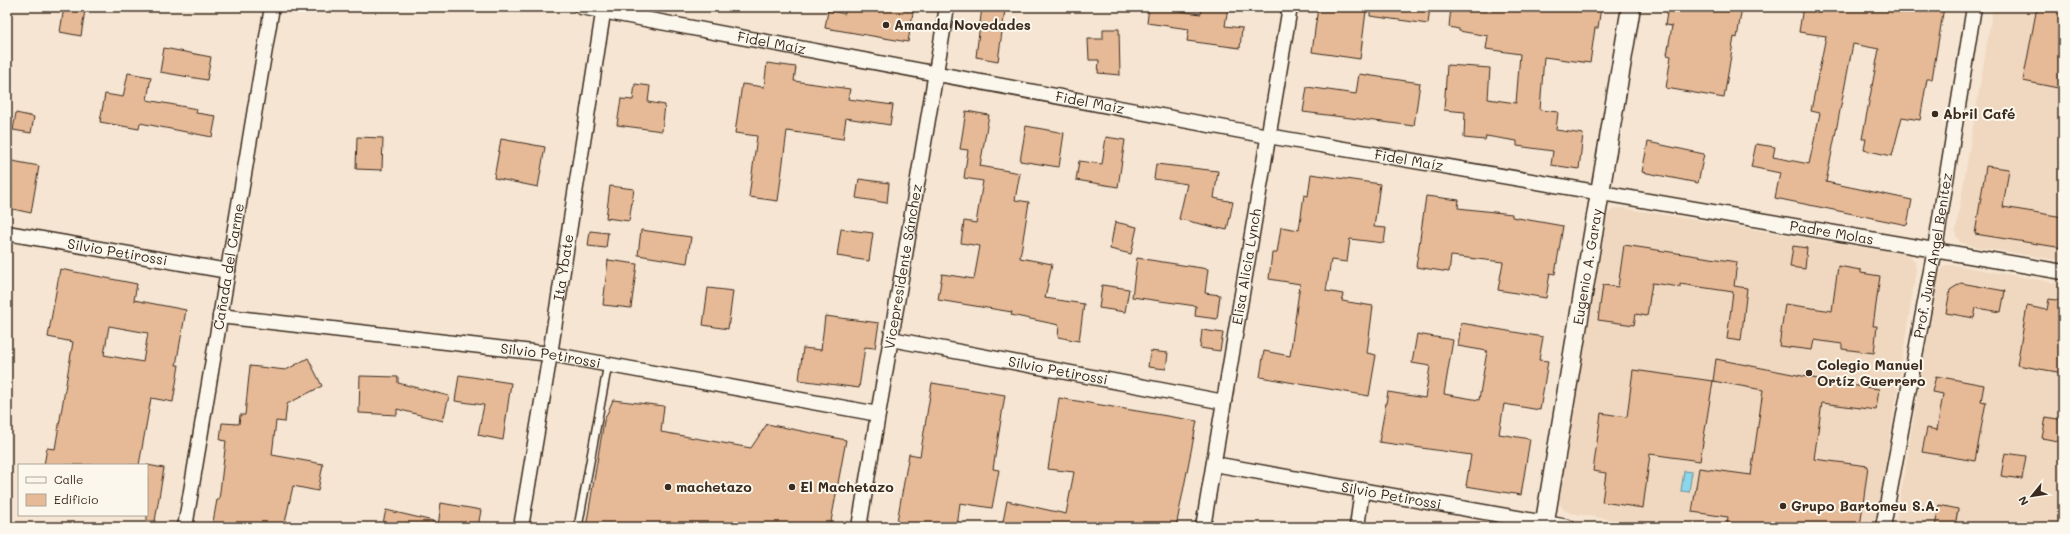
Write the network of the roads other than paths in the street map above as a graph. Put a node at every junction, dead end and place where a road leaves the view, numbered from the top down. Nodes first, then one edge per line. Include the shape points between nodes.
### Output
1 (272, 7) edge
2 (581, 7) edge
3 (947, 7) edge
4 (1290, 7) edge
5 (1631, 7) edge
6 (1974, 7) edge
7 (604, 9) edge
8 (936, 73) junction
9 (1268, 136) junction
10 (1600, 193) junction
11 (7, 233) edge
12 (1935, 249) junction
13 (228, 271) junction
14 (2063, 272) edge
15 (220, 316) junction
16 (891, 338) junction
17 (550, 354) junction
18 (608, 364) junction
19 (1224, 402) junction
20 (878, 414) junction
21 (1214, 464) junction
22 (1362, 490) junction
23 (1544, 525) edge
24 (185, 527) edge
25 (521, 527) edge
26 (578, 527) edge
27 (860, 527) edge
28 (1203, 527) edge
29 (1357, 527) edge
30 (1568, 527) edge
31 (1884, 527) edge

1 - 13 street, Cañada del Carme
2 - 7 street, Fidel Maíz
3 - 8 street, Vicepresidente Sánchez
4 - 9 street, Elisa Alicia Lynch
5 - 10 street, Eugenio A. Garay
6 - 12 street, Prof. Juan Angel Benitez
7 - 8 street, Fidel Maíz
7 - 17 street, Ita Ybate
8 - 9 street, Fidel Maíz
8 - 16 street, Vicepresidente Sánchez
9 - 10 street, Fidel Maíz
9 - 19 street, Elisa Alicia Lynch
10 - 12 street, Padre Molas
10 - 23 street, Eugenio A. Garay
11 - 13 street, Silvio Petirossi
12 - 14 street, Padre Molas
12 - 31 street, Prof. Juan Angel Benitez
13 - 15 street, Cañada del Carme
15 - 17 street, Silvio Petirossi
15 - 24 street, Cañada del Carme
16 - 19 street, Silvio Petirossi
16 - 20 street, Vicepresidente Sánchez
17 - 18 street, Silvio Petirossi
17 - 25 street, Ita Ybate
18 - 20 street, Silvio Petirossi
18 - 26 lane
19 - 21 street, Elisa Alicia Lynch
20 - 27 street, Vicepresidente Sánchez
21 - 22 street, Silvio Petirossi
21 - 28 street, Elisa Alicia Lynch
22 - 23 street, Silvio Petirossi
22 - 29 street
23 - 30 street, Silvio Petirossi

